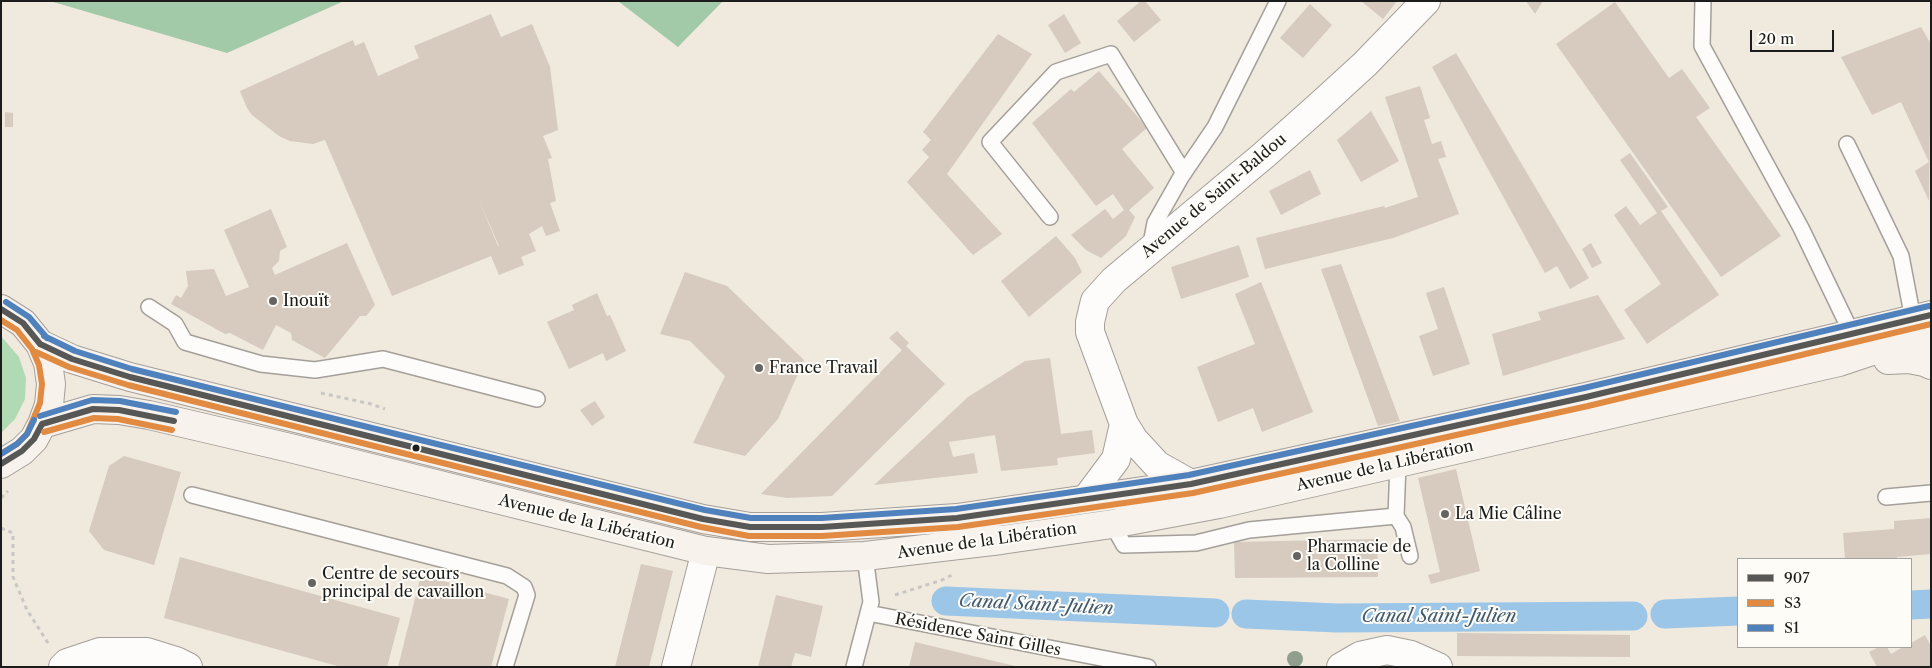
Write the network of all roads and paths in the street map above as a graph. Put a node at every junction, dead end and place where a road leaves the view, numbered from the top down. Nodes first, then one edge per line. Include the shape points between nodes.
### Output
1 (1278, 1) edge
2 (1426, 1) edge
3 (1703, 1) edge
4 (1847, 144) dead end
5 (1184, 173) junction
6 (1050, 217) dead end
7 (1150, 250) junction
8 (149, 307) dead end
9 (1, 309) edge
10 (1922, 317) edge
11 (1852, 334) junction
12 (40, 344) junction
13 (1931, 344) edge
14 (1839, 362) junction
15 (1931, 365) edge
16 (537, 399) dead end
17 (42, 424) junction
18 (1124, 424) junction
19 (1398, 463) junction
20 (1, 464) edge
21 (1190, 484) junction
22 (9, 490) dead end
23 (1931, 493) edge
24 (192, 495) dead end
25 (1886, 496) dead end
26 (1, 498) edge
27 (1087, 498) junction
28 (1396, 516) junction
29 (1112, 524) junction
30 (1, 528) edge
31 (706, 550) junction
32 (865, 556) junction
33 (1410, 556) dead end
34 (958, 572) dead end
35 (869, 608) junction
36 (65, 665) edge
37 (179, 665) edge
38 (504, 667) edge
39 (676, 667) edge
40 (854, 667) edge
41 (1148, 667) edge
42 (1341, 667) edge
43 (1438, 667) edge

1 - 5 lane via 1215,127
2 - 7 street, Avenue de Saint-Baldou via 1365,64 1264,156
3 - 11 lane via 1702,46 1801,228
4 - 10 lane via 1901,256
5 - 6 lane via 1111,54 1056,72 990,142
5 - 7 lane via 1154,223
7 - 18 street, Avenue de Saint-Baldou via 1103,290 1095,301 1090,322 1090,332
8 - 16 lane via 175,324 185,342 261,364 315,370 383,359
9 - 12 main road via 23,323
10 - 11 main road, Avenue de la Libération
11 - 21 main road, Avenue de la Libération via 1586,398
12 - 17 main road via 48,363 51,384 49,405
12 - 27 main road, Avenue de la Libération via 72,359 130,377 704,519 750,527 822,528 957,518
13 - 14 main road, Avenue de la Libération via 1890,345
14 - 15 main road via 1909,359
14 - 19 main road, Avenue de la Libération
17 - 20 main road via 22,451
17 - 31 main road, Avenue de la Libération via 93,409 149,415
18 - 21 street, Avenue de Saint-Baldou via 1157,465
18 - 27 street via 1116,459
19 - 28 lane
19 - 29 main road, Avenue de la Libération via 1219,504
21 - 27 main road, Avenue de la Libération
22 - 26 path
23 - 25 lane
24 - 38 lane via 507,576 524,588 527,595
28 - 29 lane via 1249,530 1196,543 1124,545
28 - 33 lane via 1403,527
29 - 32 main road, Avenue de la Libération
30 - 36 path via 13,533 13,577 27,610
31 - 32 main road, Avenue de la Libération via 768,559
31 - 39 street
32 - 35 lane
34 - 35 path
35 - 40 lane
35 - 41 lane, Résidence Saint Gilles
36 - 37 street via 100,652 147,652
42 - 43 street via 1360,656 1387,650

